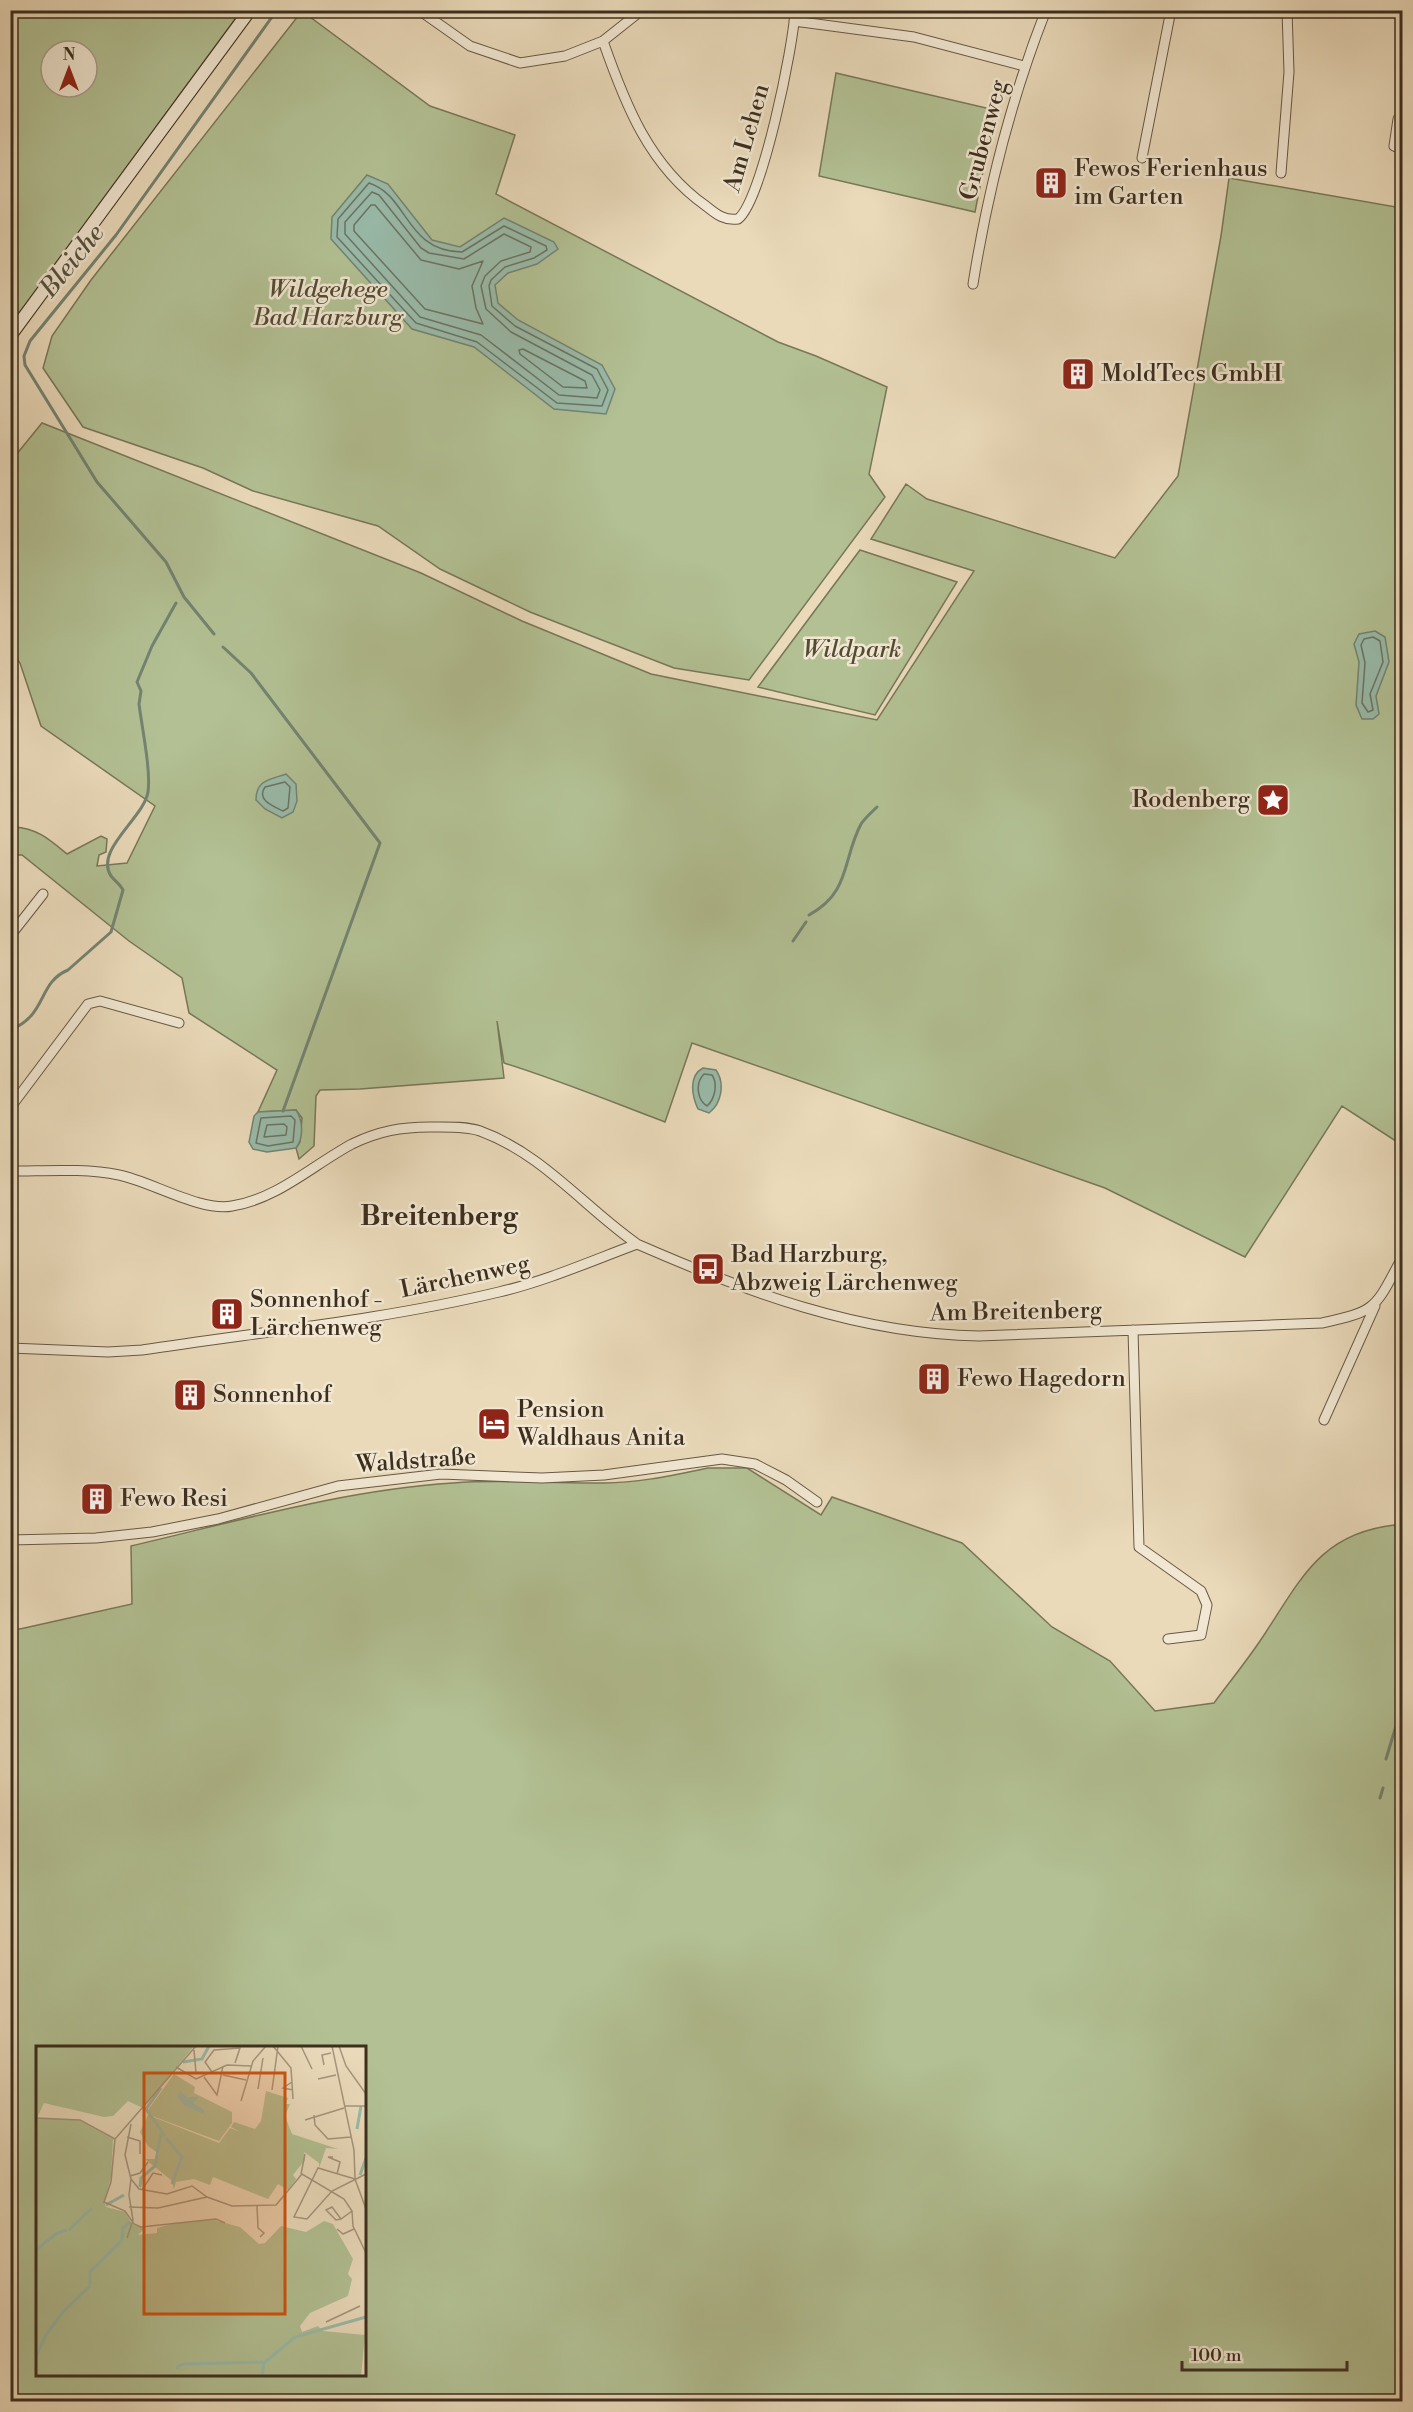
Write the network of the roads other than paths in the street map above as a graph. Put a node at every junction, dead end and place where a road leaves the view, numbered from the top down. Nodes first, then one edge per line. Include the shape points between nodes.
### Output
1 (250, 10) edge
2 (419, 10) edge
3 (642, 10) edge
4 (795, 10) edge
5 (1046, 10) edge
6 (1171, 10) edge
7 (1287, 10) edge
8 (794, 21) junction
9 (603, 41) junction
10 (1024, 66) junction
11 (1402, 117) edge
12 (1402, 149) edge
13 (1142, 158) dead end
14 (1281, 173) dead end
15 (973, 284) dead end
16 (10, 336) edge
17 (43, 894) dead end
18 (10, 936) edge
19 (179, 1023) dead end
20 (10, 1108) edge
21 (10, 1171) edge
22 (637, 1244) junction
23 (1402, 1258) edge
24 (1375, 1306) junction
25 (1133, 1330) junction
26 (10, 1348) edge
27 (1324, 1420) dead end
28 (817, 1502) dead end
29 (10, 1540) edge
30 (1168, 1639) dead end

1 - 16 street
2 - 9 street via 470,46 520,63 565,56
3 - 9 street
4 - 8 street, Am Lehen
5 - 10 street, Grubenweg
6 - 13 street
7 - 14 street via 1289,72
8 - 9 street, Am Lehen via 782,91 761,169 742,217 731,220 698,201 654,155 637,128
8 - 10 street via 914,37
10 - 15 street, Grubenweg via 983,220
11 - 12 street via 1398,119 1394,147
17 - 18 street
19 - 20 street via 100,1001 88,1004
21 - 22 street, Am Breitenberg via 121,1175 180,1196 231,1207 279,1189 370,1135 397,1127 478,1130 564,1181
22 - 25 street, Am Breitenberg via 774,1299 887,1329 979,1336
22 - 26 street, Lärchenweg via 543,1280 392,1312 142,1350
23 - 24 street
24 - 25 street, Am Breitenberg via 1355,1316 1322,1323
24 - 27 street
25 - 30 street via 1139,1547 1201,1592 1207,1605 1200,1635
28 - 29 street, Waldstraße via 755,1464 722,1459 604,1475 542,1478 441,1474 338,1486 218,1519 152,1532 96,1539

